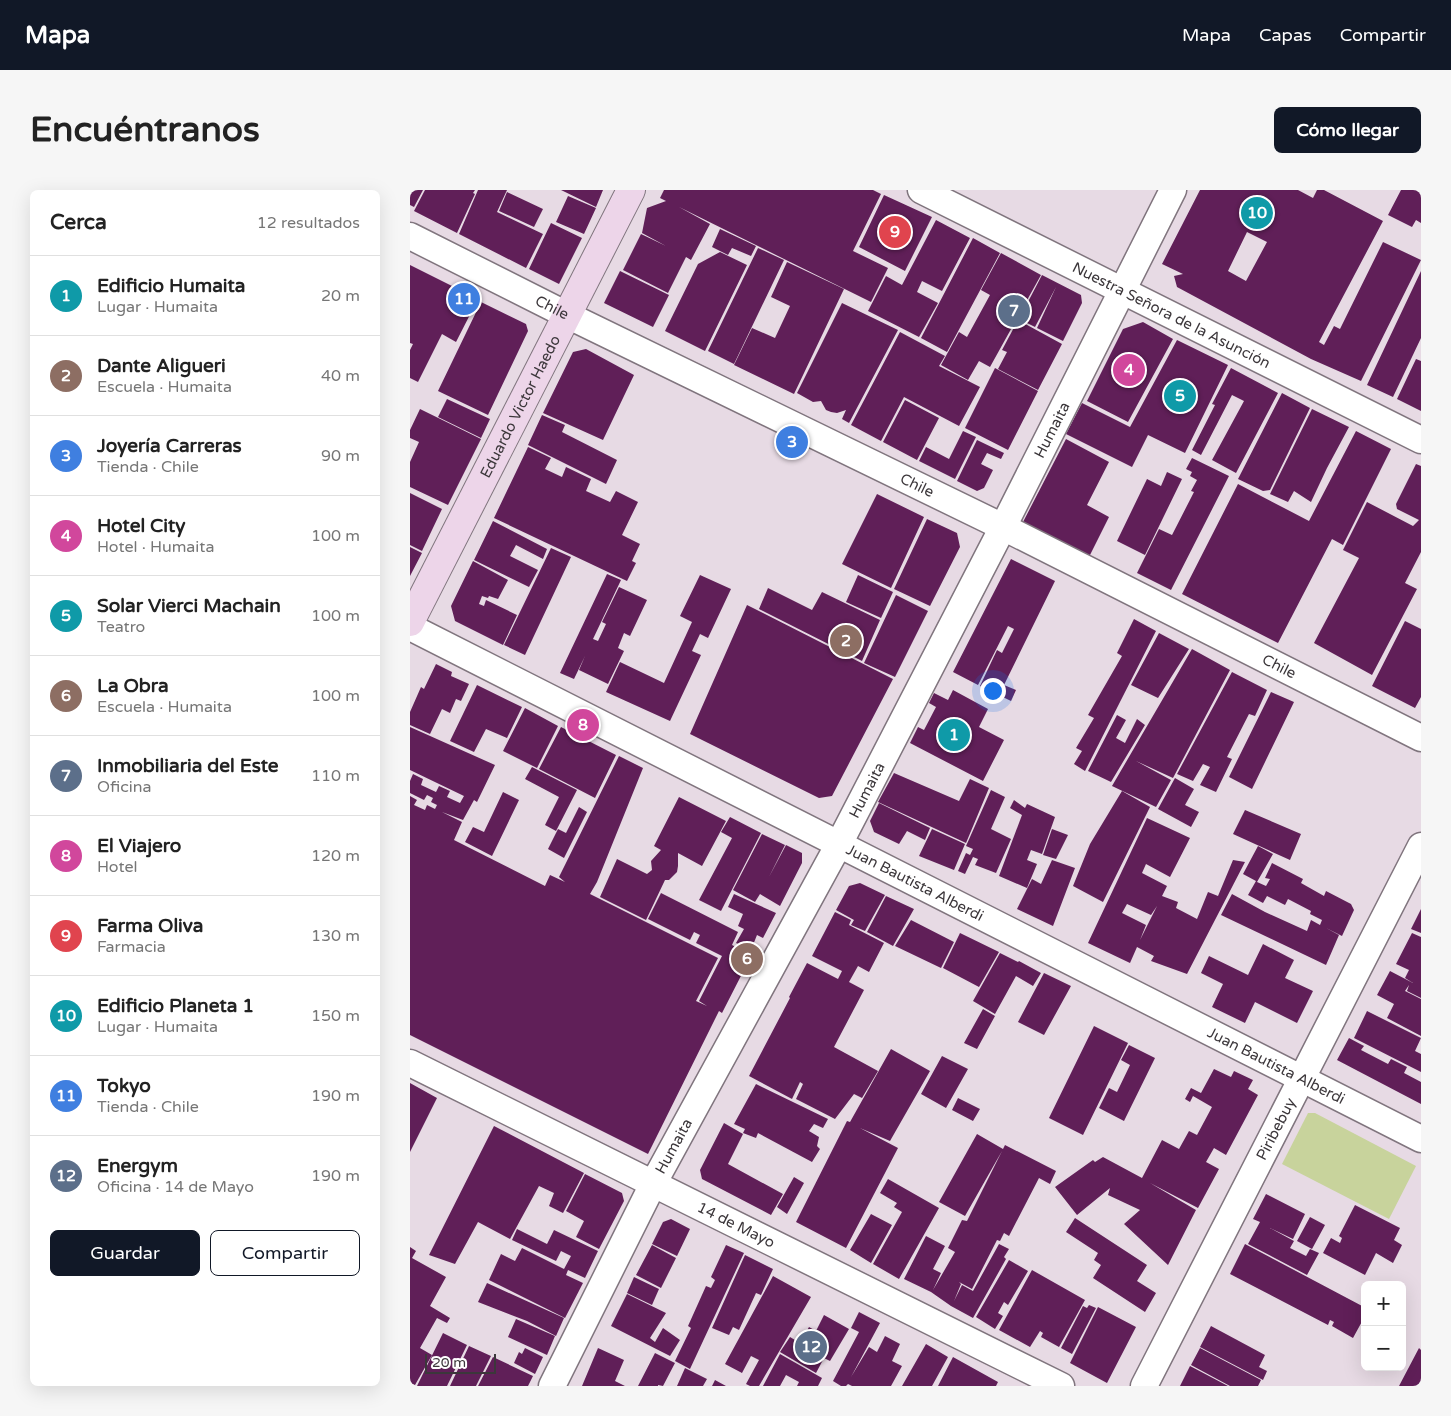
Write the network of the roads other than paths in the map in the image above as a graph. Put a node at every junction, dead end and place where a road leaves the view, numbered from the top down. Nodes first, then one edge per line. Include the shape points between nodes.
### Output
1 (630, 190) edge
2 (921, 190) edge
3 (1173, 190) edge
4 (410, 236) edge
5 (1122, 291) junction
6 (567, 315) junction
7 (1421, 440) edge
8 (1003, 527) junction
9 (410, 622) edge
10 (410, 627) edge
11 (1421, 738) edge
12 (839, 844) junction
13 (1421, 846) edge
14 (410, 1063) edge
15 (1302, 1078) junction
16 (1421, 1139) edge
17 (653, 1184) junction
18 (552, 1386) edge
19 (1061, 1386) edge
20 (1144, 1386) edge

1 - 6 street, Eduardo Victor Haedo
2 - 5 street, Nuestra Señora de la Asunción
3 - 5 street, Humaita
4 - 6 street, Chile
5 - 7 street, Nuestra Señora de la Asunción
5 - 8 street, Humaita
6 - 8 street, Chile
6 - 9 street, Eduardo Victor Haedo
8 - 11 street, Chile
8 - 12 street, Humaita
10 - 12 street, Juan Bautista Alberdi
12 - 15 street, Juan Bautista Alberdi
12 - 17 street, Humaita
13 - 15 street, Piribebuy
14 - 17 street, 14 de Mayo
15 - 16 street, Juan Bautista Alberdi
15 - 20 street, Piribebuy
17 - 18 street, Humaita
17 - 19 street, 14 de Mayo

